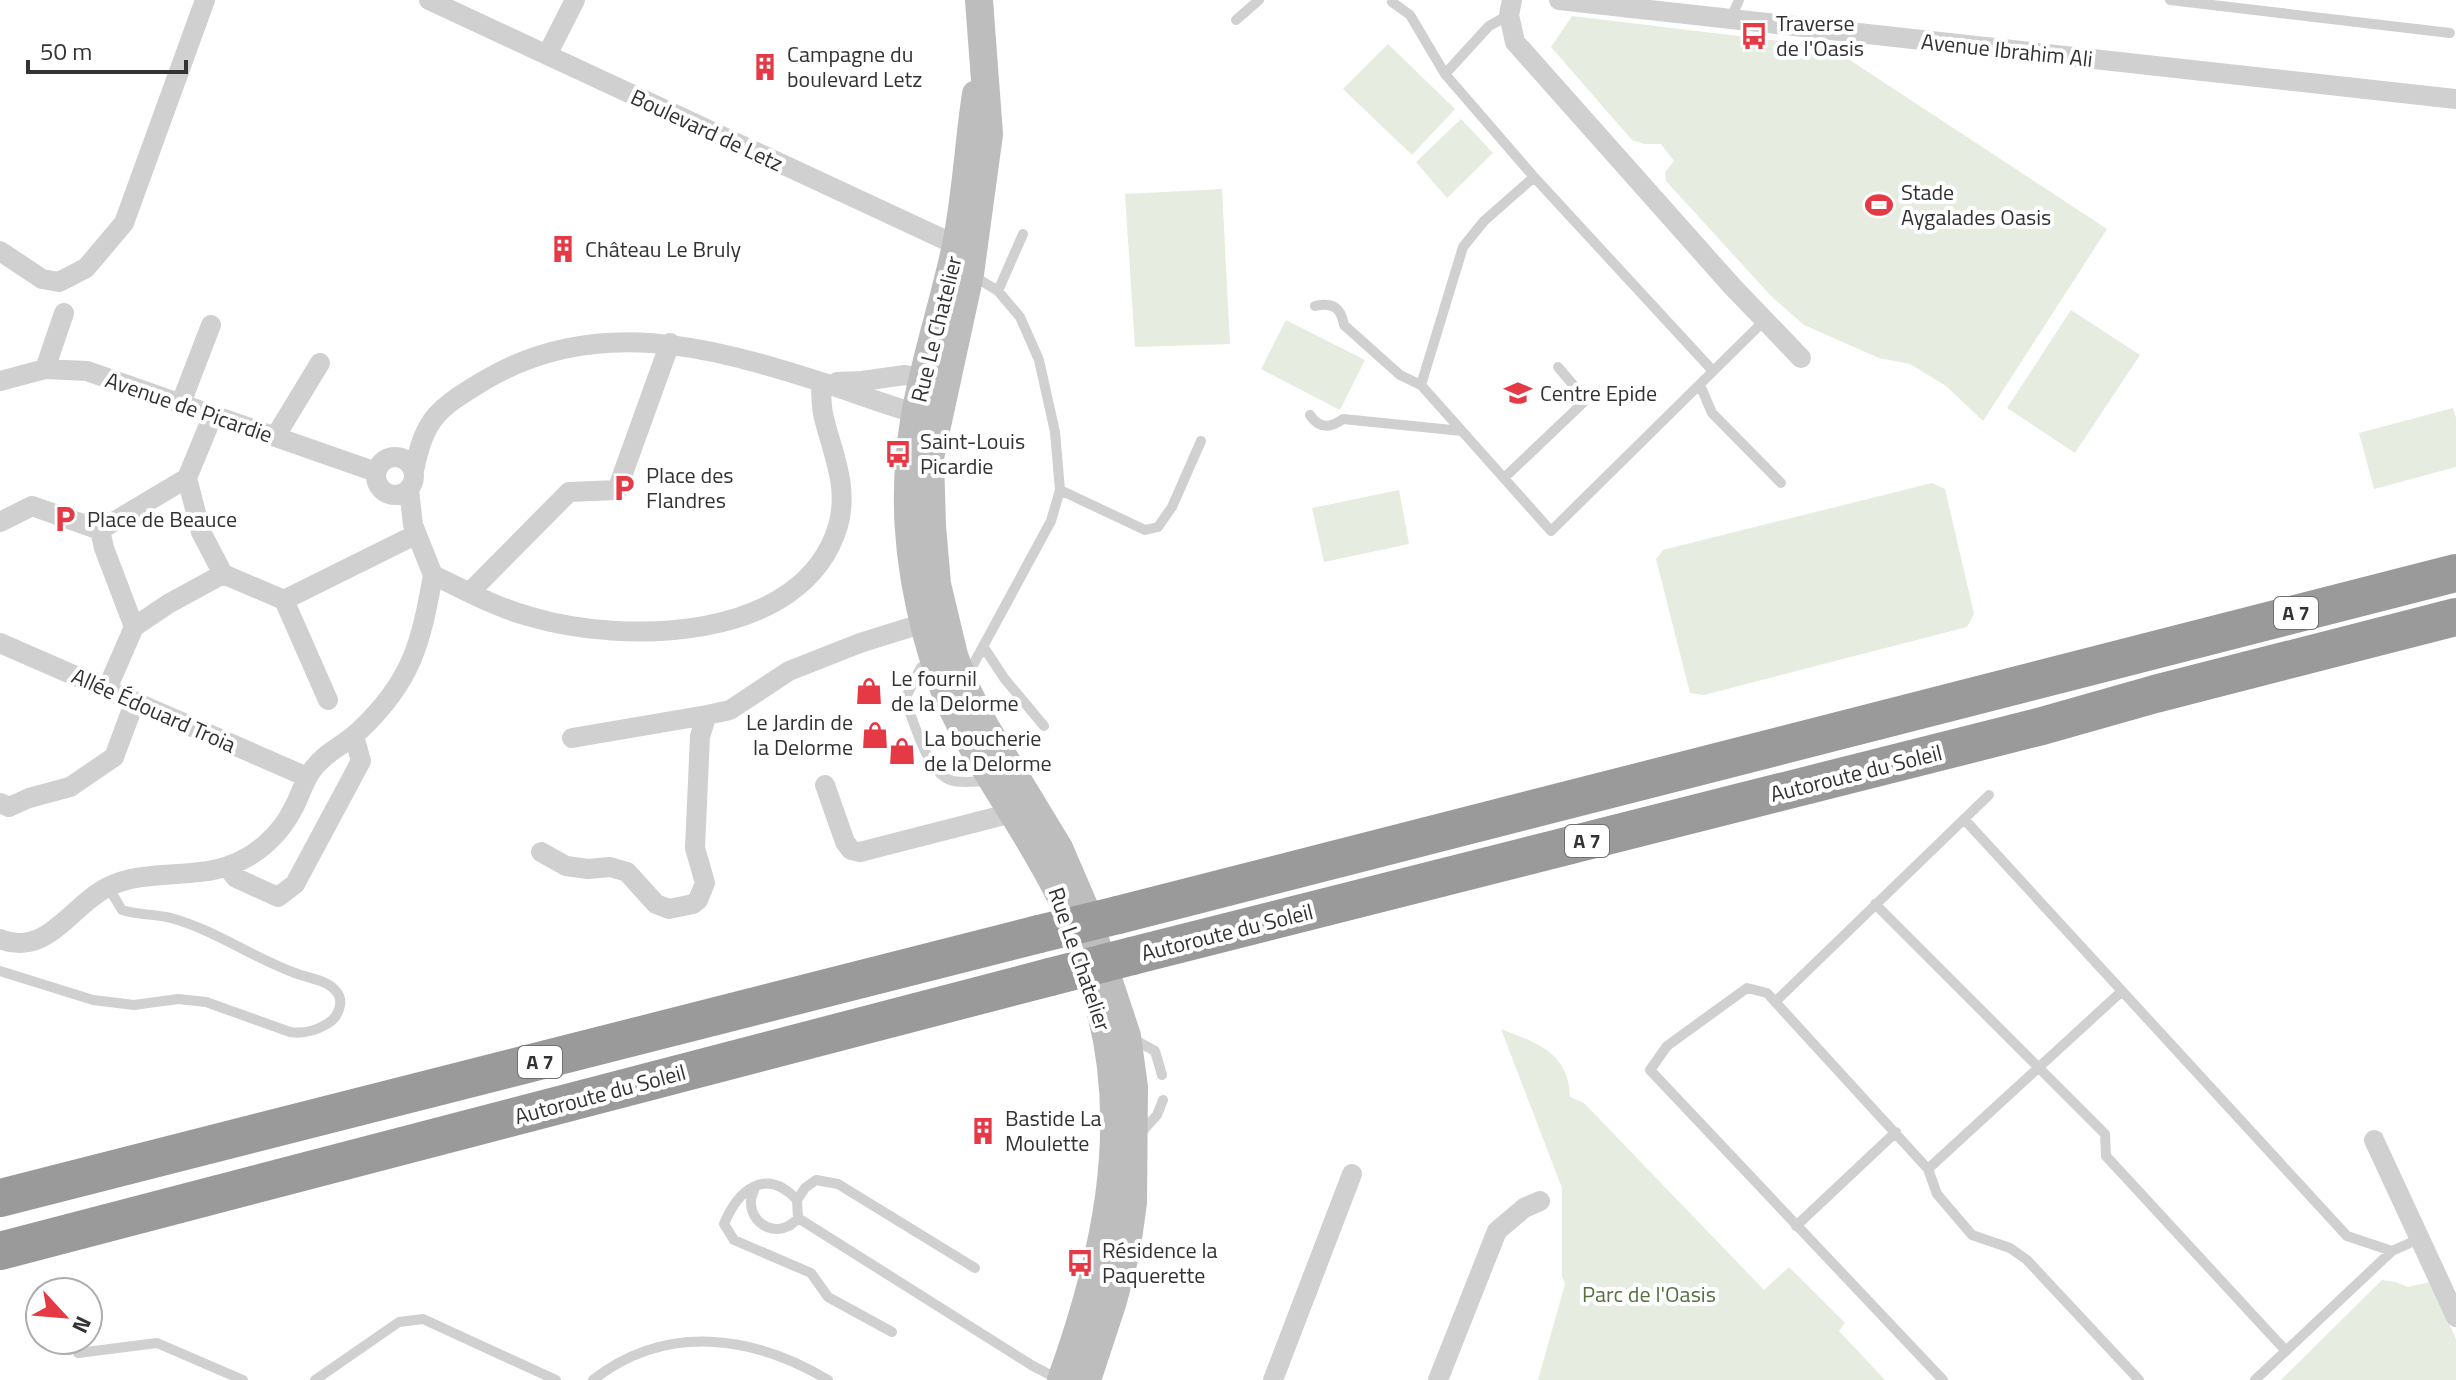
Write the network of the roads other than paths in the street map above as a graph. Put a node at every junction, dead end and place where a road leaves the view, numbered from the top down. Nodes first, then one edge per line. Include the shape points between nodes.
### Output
1 (205, 0) edge
2 (429, 0) edge
3 (575, 0) edge
4 (979, 0) edge
5 (1259, 0) edge
6 (1559, 0) edge
7 (2173, 0) edge
8 (1392, 2) dead end
9 (1510, 7) edge
10 (1735, 9) edge
11 (1236, 20) dead end
12 (2450, 33) dead end
13 (984, 44) junction
14 (547, 55) junction
15 (1445, 74) junction
16 (2456, 99) edge
17 (1534, 177) junction
18 (1023, 234) dead end
19 (956, 245) junction
20 (0, 251) edge
21 (970, 274) junction
22 (998, 291) junction
23 (1315, 306) dead end
24 (64, 313) dead end
25 (1765, 320) junction
26 (211, 325) dead end
27 (670, 343) junction
28 (1801, 358) dead end
29 (320, 363) dead end
30 (1558, 367) dead end
31 (45, 369) junction
32 (1713, 371) junction
33 (0, 381) edge
34 (821, 382) junction
35 (934, 382) junction
36 (1421, 385) junction
37 (1700, 385) junction
38 (181, 403) junction
39 (213, 415) junction
40 (1310, 415) dead end
41 (926, 416) junction
42 (1462, 431) junction
43 (275, 437) junction
44 (420, 438) junction
45 (1201, 441) dead end
46 (383, 464) junction
47 (187, 478) junction
48 (1504, 478) junction
49 (1781, 483) dead end
50 (404, 486) junction
51 (1060, 490) junction
52 (0, 522) edge
53 (100, 530) junction
54 (414, 530) junction
55 (2456, 573) edge
56 (223, 574) junction
57 (433, 575) junction
58 (470, 592) junction
59 (284, 600) junction
60 (2456, 617) edge
61 (934, 620) junction
62 (134, 627) junction
63 (0, 643) edge
64 (983, 646) junction
65 (951, 666) junction
66 (107, 689) junction
67 (328, 700) dead end
68 (135, 701) junction
69 (707, 715) junction
70 (1044, 726) dead end
71 (354, 736) junction
72 (572, 738) dead end
73 (307, 777) junction
74 (991, 781) junction
75 (825, 785) dead end
76 (1989, 795) dead end
77 (4, 805) edge
78 (1012, 813) junction
79 (1964, 819) junction
80 (541, 852) dead end
81 (227, 867) junction
82 (108, 887) junction
83 (1875, 904) junction
84 (0, 939) edge
85 (0, 971) edge
86 (2122, 991) junction
87 (1775, 1002) junction
88 (1127, 1036) junction
89 (2039, 1066) junction
90 (1162, 1075) dead end
91 (1163, 1100) dead end
92 (1896, 1132) junction
93 (1125, 1140) junction
94 (2374, 1140) dead end
95 (1928, 1169) junction
96 (1352, 1174) dead end
97 (755, 1187) junction
98 (0, 1198) edge
99 (797, 1200) junction
100 (1540, 1201) dead end
101 (798, 1218) junction
102 (101, 1223) junction
103 (1796, 1226) junction
104 (2421, 1238) junction
105 (0, 1242) edge
106 (0, 1251) edge
107 (2392, 1251) junction
108 (975, 1268) dead end
109 (2456, 1317) edge
110 (892, 1332) dead end
111 (104, 1350) edge
112 (2286, 1351) junction
113 (243, 1380) edge
114 (315, 1380) edge
115 (556, 1380) edge
116 (593, 1380) edge
117 (828, 1380) edge
118 (1060, 1380) edge
119 (1087, 1380) edge
120 (1273, 1380) edge
121 (1438, 1380) edge
122 (1943, 1380) edge
123 (2139, 1380) edge
124 (2255, 1380) edge

1 - 20 street via 124,223 86,268 59,282 42,279
2 - 14 street, Boulevard de Letz
3 - 14 street
4 - 13 main road, Rue Le Chatelier
5 - 11 lane
6 - 10 street, Avenue Ibrahim Ali
7 - 12 lane
8 - 15 lane via 1410,15
9 - 15 lane
9 - 25 street via 1515,42
10 - 16 street, Avenue Ibrahim Ali via 1979,47
13 - 19 main road, Rue Le Chatelier
13 - 21 main road, Rue Le Chatelier via 989,134
14 - 19 street, Boulevard de Letz
15 - 17 lane
17 - 32 lane
17 - 36 lane via 1463,247
18 - 22 lane
19 - 21 street
19 - 35 main road, Rue Le Chatelier
21 - 22 lane
21 - 35 main road, Rue Le Chatelier
22 - 51 lane via 1020,317 1039,360 1055,432
23 - 36 lane via 1336,307 1344,325 1400,375
24 - 31 street
25 - 28 street
25 - 32 lane
26 - 38 street
27 - 34 street
27 - 44 street via 559,349 515,363 452,400
27 - 58 street via 617,490 561,497
29 - 43 street
30 - 48 lane via 1586,400
31 - 33 street, Avenue de Picardie
31 - 38 street, Avenue de Picardie via 87,371
32 - 37 lane
34 - 35 street via 905,375
34 - 41 street
34 - 58 street via 823,416 843,488 838,524 816,566 784,599 719,623 644,633 577,628 526,616
35 - 41 main road, Rue Le Chatelier
36 - 42 lane
37 - 48 lane via 1551,531
37 - 49 lane via 1712,413
38 - 39 street, Avenue de Picardie
39 - 43 street, Avenue de Picardie
39 - 47 street
40 - 42 lane via 1314,422 1332,427 1343,419
41 - 61 main road, Rue Le Chatelier via 906,503 912,572
42 - 48 lane
43 - 46 street, Avenue de Picardie
44 - 46 street
44 - 50 street
45 - 51 lane via 1158,527 1145,530
46 - 50 street, Avenue de Picardie via 399,457 408,462
46 - 50 street via 376,482 381,491
47 - 53 street
47 - 56 street via 201,532
50 - 54 street
51 - 64 lane via 1051,521
52 - 53 street via 32,506
53 - 62 street
54 - 57 street
54 - 59 street
55 - 98 highway, Autoroute du Soleil / A 7, bridge
56 - 59 street
56 - 62 street
57 - 58 street
57 - 71 street via 414,659 396,690
59 - 67 street
60 - 102 highway, Autoroute du Soleil / A 7, bridge
61 - 65 main road, Rue Le Chatelier
61 - 69 street via 789,671 730,710
62 - 66 street
63 - 66 street, Allée Édouard Troia
64 - 65 lane
64 - 70 lane
65 - 74 main road, Rue Le Chatelier via 947,697
65 - 74 lane via 921,667 905,699 937,774 953,781
65 - 88 main road, Rue Le Chatelier via 1059,848
66 - 68 street, Allée Édouard Troia
68 - 73 street, Allée Édouard Troia
68 - 77 street via 114,757 70,787
69 - 72 street
69 - 80 street via 700,736 695,848 705,883 693,904 669,909 656,904 627,872 566,866
71 - 73 street via 333,748
71 - 81 street via 361,761 287,893 278,897 236,878
73 - 81 street via 294,809 269,842
74 - 78 main road, Rue Le Chatelier
75 - 78 street via 845,842 860,852
76 - 79 lane
78 - 93 main road, Rue Le Chatelier via 1066,908 1096,994
79 - 83 lane
79 - 86 lane
81 - 82 street
82 - 84 street via 40,940 27,944
82 - 85 lane via 122,910 183,922 280,968 328,984 338,992 339,1012 331,1023 304,1034 206,1002 178,999 134,1005 93,1000
83 - 87 lane
83 - 89 lane
86 - 89 lane
86 - 107 lane via 2347,1236
87 - 92 lane
87 - 103 lane via 1767,993 1747,988 1667,1046 1650,1070
88 - 90 lane via 1155,1051
88 - 93 main road, Rue Le Chatelier via 1134,1087
89 - 95 lane
89 - 112 lane via 2105,1134 2106,1156
91 - 93 lane via 1157,1115
92 - 95 lane
92 - 103 lane
93 - 118 main road, Rue Le Chatelier via 1081,1320
93 - 119 main road, Rue Le Chatelier via 1133,1203 1126,1252
94 - 104 street
95 - 123 lane via 1937,1194 1972,1235 2027,1260
96 - 120 street
97 - 99 lane via 777,1183
97 - 101 lane via 751,1203 768,1228 781,1231
97 - 110 lane via 733,1202 724,1224 734,1240 811,1273 828,1297
99 - 101 lane
99 - 108 lane via 816,1180 838,1184
100 - 121 street via 1497,1231
101 - 118 lane
102 - 105 highway
102 - 106 highway, Autoroute du Soleil / A 7
103 - 122 lane
104 - 107 lane
104 - 109 street
107 - 112 lane
111 - 113 lane via 157,1343
112 - 124 lane
114 - 115 lane via 399,1322 423,1319
116 - 117 lane via 634,1354 694,1341 733,1343 778,1356

